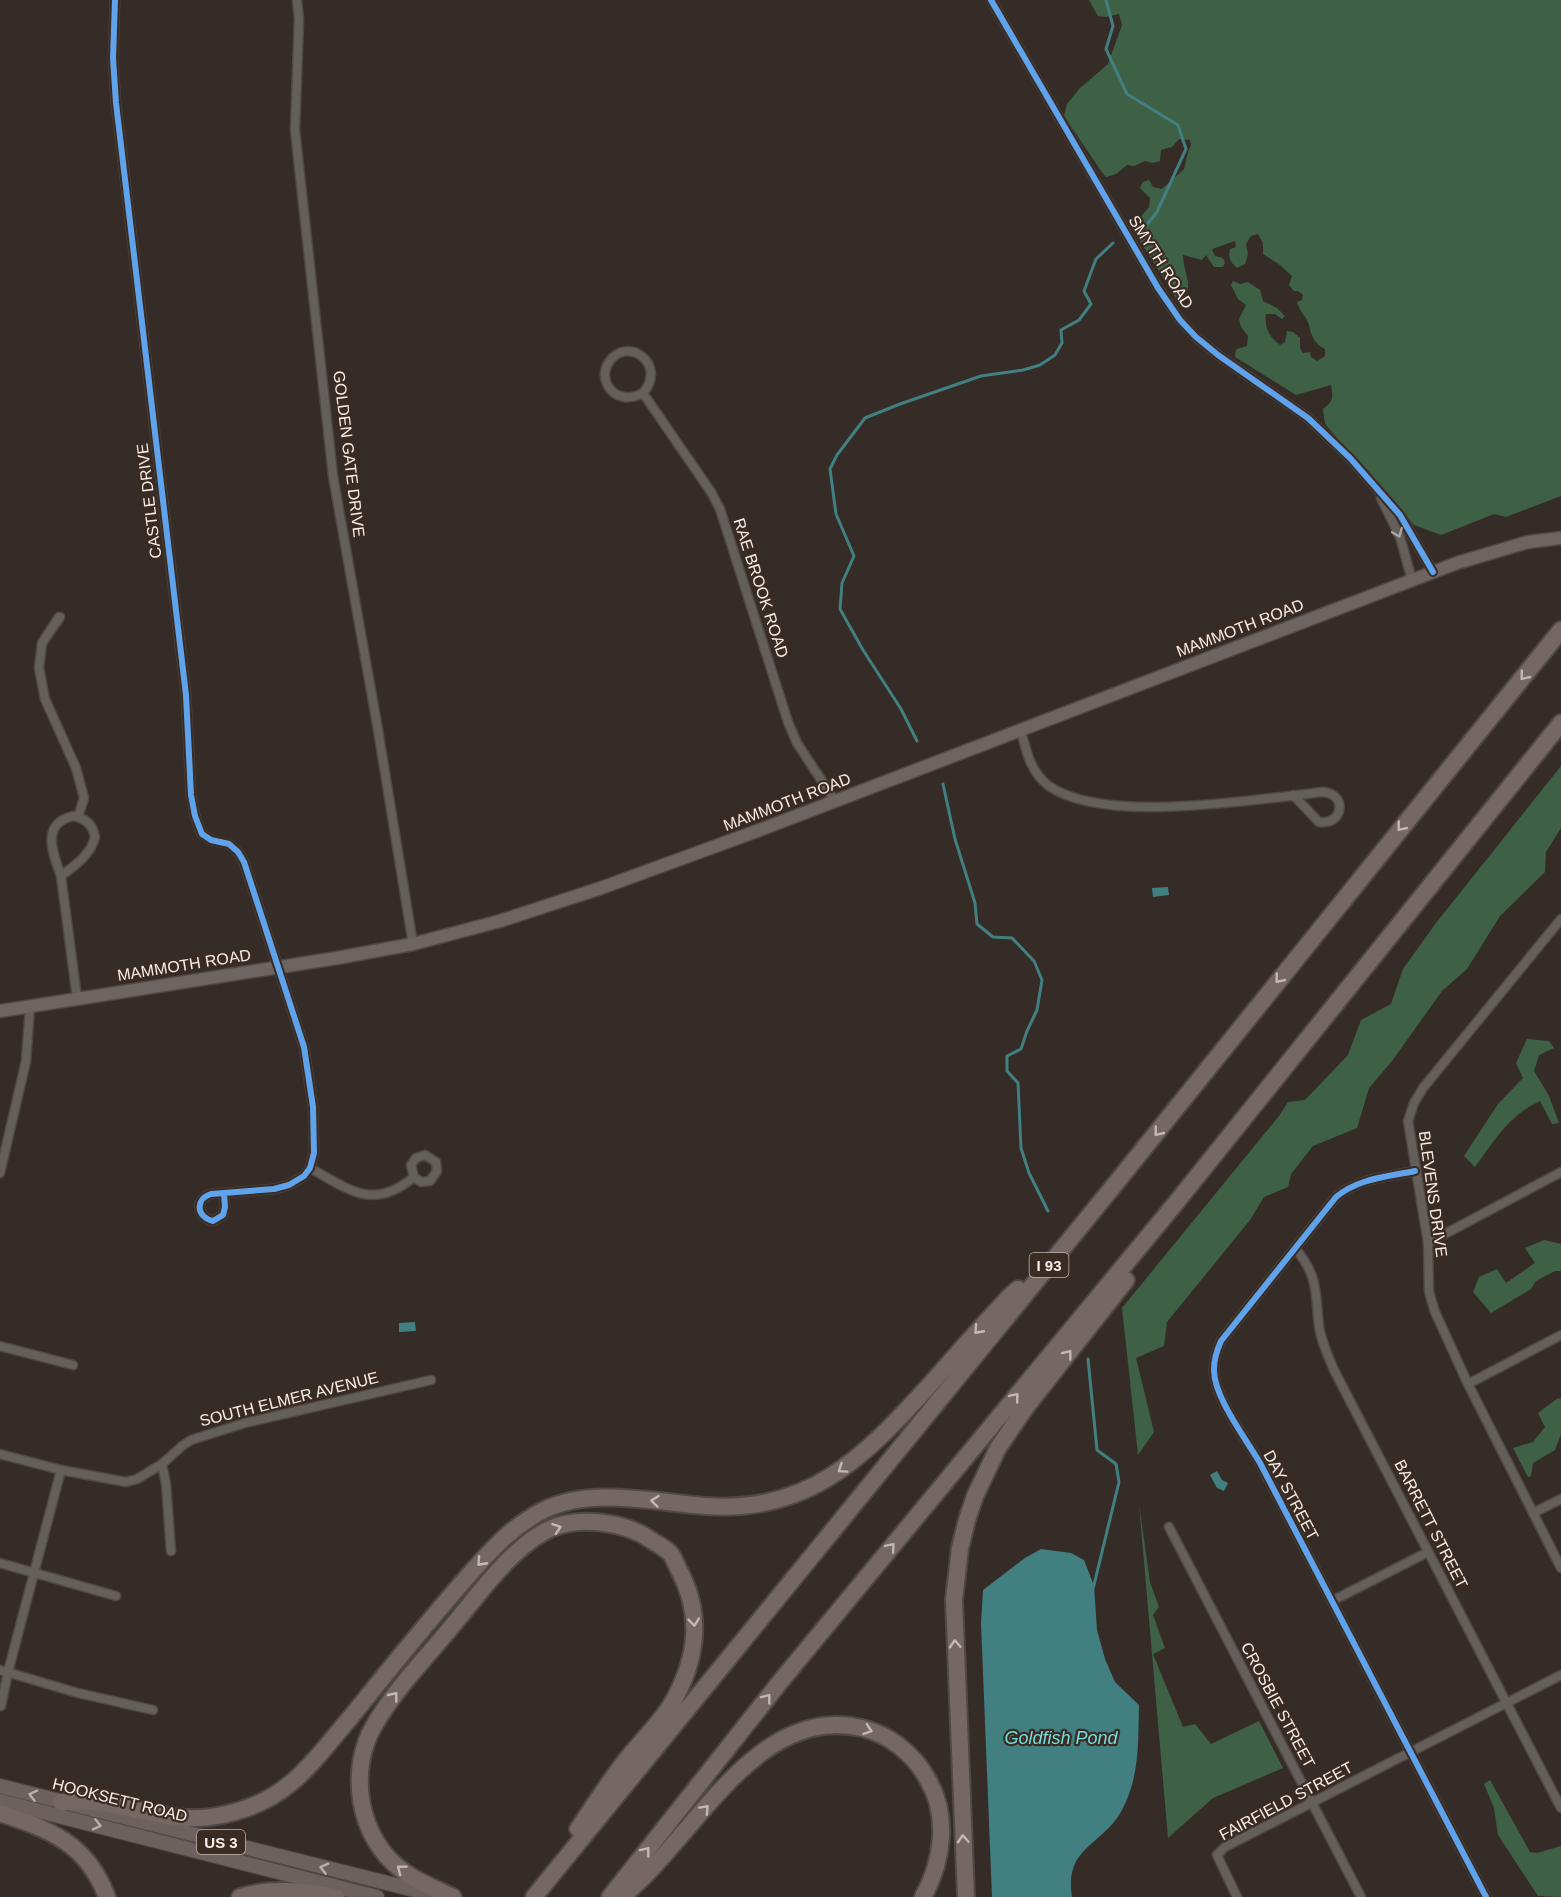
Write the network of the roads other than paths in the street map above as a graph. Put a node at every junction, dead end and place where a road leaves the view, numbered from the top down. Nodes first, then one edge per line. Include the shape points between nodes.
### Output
1 (115, 0) edge
2 (297, 0) edge
3 (991, 0) edge
4 (643, 393) junction
5 (1377, 490) junction
6 (1561, 538) edge
7 (1433, 572) junction
8 (1412, 580) junction
9 (1561, 630) edge
10 (42, 643) dead end
11 (1561, 723) edge
12 (1021, 731) junction
13 (1293, 795) junction
14 (835, 801) junction
15 (78, 817) junction
16 (60, 876) junction
17 (1561, 919) edge
18 (413, 944) junction
19 (278, 968) junction
20 (77, 998) junction
21 (30, 1007) junction
22 (0, 1011) edge
23 (310, 1168) junction
24 (1415, 1171) junction
25 (1561, 1172) edge
26 (0, 1173) edge
27 (414, 1177) dead end
28 (224, 1193) dead end
29 (1175, 1204) junction
30 (1428, 1243) junction
31 (1295, 1248) junction
32 (1051, 1262) junction
33 (1561, 1335) edge
34 (0, 1346) edge
35 (73, 1365) dead end
36 (431, 1380) dead end
37 (1468, 1384) junction
38 (0, 1454) edge
39 (162, 1464) junction
40 (61, 1470) junction
41 (1561, 1499) edge
42 (1533, 1513) junction
43 (1169, 1527) dead end
44 (171, 1551) dead end
45 (1428, 1552) junction
46 (0, 1563) edge
47 (1561, 1568) edge
48 (34, 1571) junction
49 (116, 1596) dead end
50 (1332, 1601) junction
51 (4, 1671) edge
52 (1561, 1675) edge
53 (1506, 1703) junction
54 (1, 1706) edge
55 (153, 1710) dead end
56 (1410, 1753) junction
57 (0, 1786) edge
58 (0, 1801) edge
59 (61, 1802) junction
60 (1313, 1803) junction
61 (1561, 1808) edge
62 (0, 1813) edge
63 (558, 1869) junction
64 (107, 1897) edge
65 (240, 1897) edge
66 (336, 1897) edge
67 (377, 1897) edge
68 (441, 1897) edge
69 (453, 1897) edge
70 (534, 1897) edge
71 (610, 1897) edge
72 (621, 1897) edge
73 (923, 1897) edge
74 (966, 1897) edge
75 (1237, 1897) edge
76 (1361, 1897) edge
77 (1486, 1897) edge

1 - 19 street, CASTLE DRIVE via 116,103 186,695 191,795 202,834 229,844 244,862
2 - 18 street, GOLDEN GATE DRIVE via 295,130 333,476
3 - 5 street, SMYTH ROAD via 1180,320 1218,355 1308,418
4 - 4 street via 622,397 610,388 606,367 615,355 630,351 644,357 651,379
4 - 14 street, RAE BROOK ROAD via 720,509 788,722 797,743
5 - 7 street, SMYTH ROAD via 1400,515
5 -> 8 street, SMYTH ROAD via 1400,537
6 - 7 main road, MAMMOTH ROAD via 1493,551
7 - 8 main road, MAMMOTH ROAD
8 - 12 main road, MAMMOTH ROAD
9 -> 32 highway, I 93
10 - 15 street via 39,668 45,699 76,768 84,798
11 - 29 highway
12 - 13 street via 1032,767 1040,778 1064,795 1096,804 1196,805
12 - 14 main road, MAMMOTH ROAD
13 - 13 street via 1319,822 1334,819 1339,811 1336,797 1328,792
14 - 18 main road, MAMMOTH ROAD via 601,888
15 - 16 street via 58,821 51,835
15 - 16 street via 94,831 93,843 77,864
16 - 20 street
17 - 24 street, BLEVENS DRIVE via 1418,1095 1408,1121
18 - 19 main road, MAMMOTH ROAD
19 - 20 main road, MAMMOTH ROAD
19 - 23 street via 297,1021 310,1076 315,1141
20 - 21 main road, MAMMOTH ROAD
21 - 22 main road, MAMMOTH ROAD
21 - 26 street via 26,1061
23 - 27 street via 347,1188 375,1196 392,1193
23 - 28 street via 289,1185
24 - 30 street, BLEVENS DRIVE
24 - 31 street, DAY STREET via 1348,1186
25 - 30 street
71 -> 29 highway via 780,1682
74 -> 29 highway via 954,1600 967,1520 998,1448 1126,1280
30 - 37 street, BLEVENS DRIVE via 1432,1305
31 - 45 street, BARRETT STREET via 1315,1282 1320,1328 1334,1370
31 - 50 street, DAY STREET via 1221,1341 1213,1370 1222,1400 1260,1463
32 -> 59 highway via 1009,1297 870,1448 820,1483 778,1500 735,1507 612,1497 582,1499 546,1509 507,1533 328,1744 277,1794 239,1810 197,1818 100,1802
32 - 63 highway, I 93
33 - 37 street
34 - 35 street
36 - 39 street, SOUTH ELMER AVENUE via 245,1423 191,1440
37 - 42 street, BLEVENS DRIVE
38 - 40 street, SOUTH ELMER AVENUE
39 - 40 street, SOUTH ELMER AVENUE via 126,1482
39 - 44 street
40 - 48 street
41 - 42 street
42 - 47 street, BLEVENS DRIVE
43 - 60 street, CROSBIE STREET
45 - 50 street
45 - 53 street, BARRETT STREET
46 - 48 street
48 - 49 street
48 - 51 street
50 - 56 street, DAY STREET
51 - 54 street
51 - 55 street
52 - 53 street, FAIRFIELD STREET
53 - 56 street, FAIRFIELD STREET
53 - 61 street, BARRETT STREET
56 - 60 street, FAIRFIELD STREET
56 - 77 street, DAY STREET
59 -> 57 main road, HOOKSETT ROAD / US 3
58 -> 67 main road, HOOKSETT ROAD / US 3
68 -> 59 main road, HOOKSETT ROAD / US 3
60 - 75 street, FAIRFIELD STREET via 1225,1847 1217,1855
60 - 76 street, CROSBIE STREET
62 - 64 highway via 40,1826 78,1851
69 -> 63 highway via 403,1871 378,1846 360,1794 366,1742 385,1708 415,1671 501,1569 529,1542 553,1528 580,1521 609,1524 643,1534 670,1553 688,1587 696,1627 692,1659 675,1700 622,1764 568,1843
63 - 70 highway, I 93
65 - 66 highway via 279,1890
72 -> 73 highway via 748,1764 777,1742 824,1724 854,1726 880,1734 908,1754 929,1780 940,1813 941,1833 934,1872

